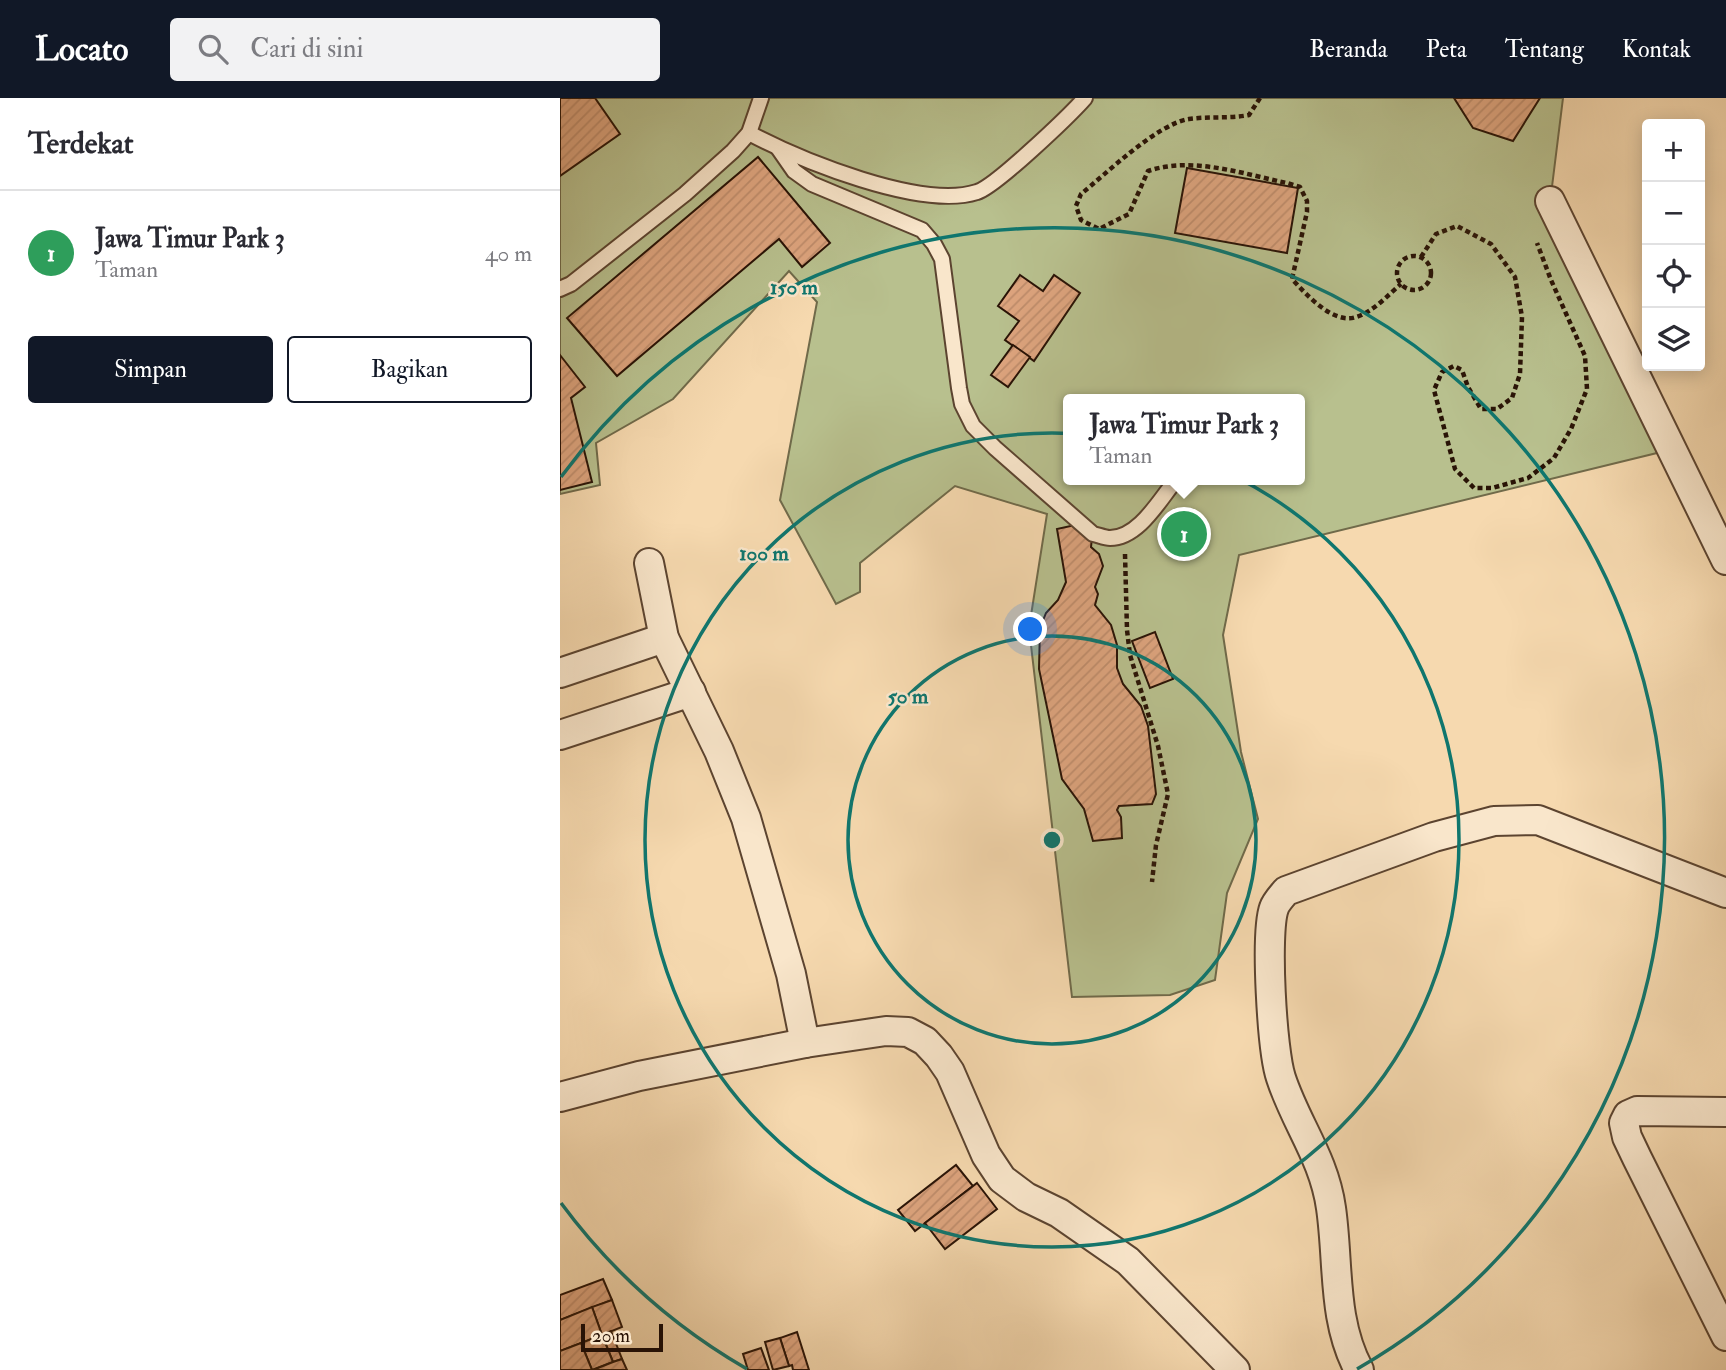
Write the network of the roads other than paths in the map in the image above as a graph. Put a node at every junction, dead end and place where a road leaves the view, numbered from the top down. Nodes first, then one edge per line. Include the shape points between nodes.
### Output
1 (761, 98) edge
2 (1085, 98) edge
3 (749, 133) junction
4 (778, 148) junction
5 (1550, 201) dead end
6 (560, 289) edge
7 (1172, 485) edge
8 (1726, 560) edge
9 (649, 563) dead end
10 (664, 638) junction
11 (560, 673) edge
12 (691, 692) junction
13 (560, 735) edge
14 (1726, 893) edge
15 (805, 1043) junction
16 (560, 1097) edge
17 (1726, 1112) edge
18 (1726, 1336) edge
19 (1235, 1370) edge
20 (1359, 1370) edge

1 - 3 lane
2 - 4 lane via 978,192 942,196 901,189 847,176
3 - 4 lane
3 - 6 lane via 685,194
4 - 7 lane via 794,172 812,184 922,230 934,244 942,259 958,388 973,426 1093,534 1111,538 1131,531
5 - 8 street
9 - 10 street
10 - 11 street
10 - 12 street
12 - 13 street
12 - 15 street via 746,817 791,974
14 - 20 street via 1538,820 1494,821 1286,891 1274,905 1270,925 1274,1042 1281,1078 1318,1157 1331,1207 1341,1324
15 - 16 street via 639,1076
15 - 19 street via 886,1031 908,1032 925,1041 950,1072 986,1155 1002,1179 1128,1261
17 - 18 street via 1637,1111 1624,1123

